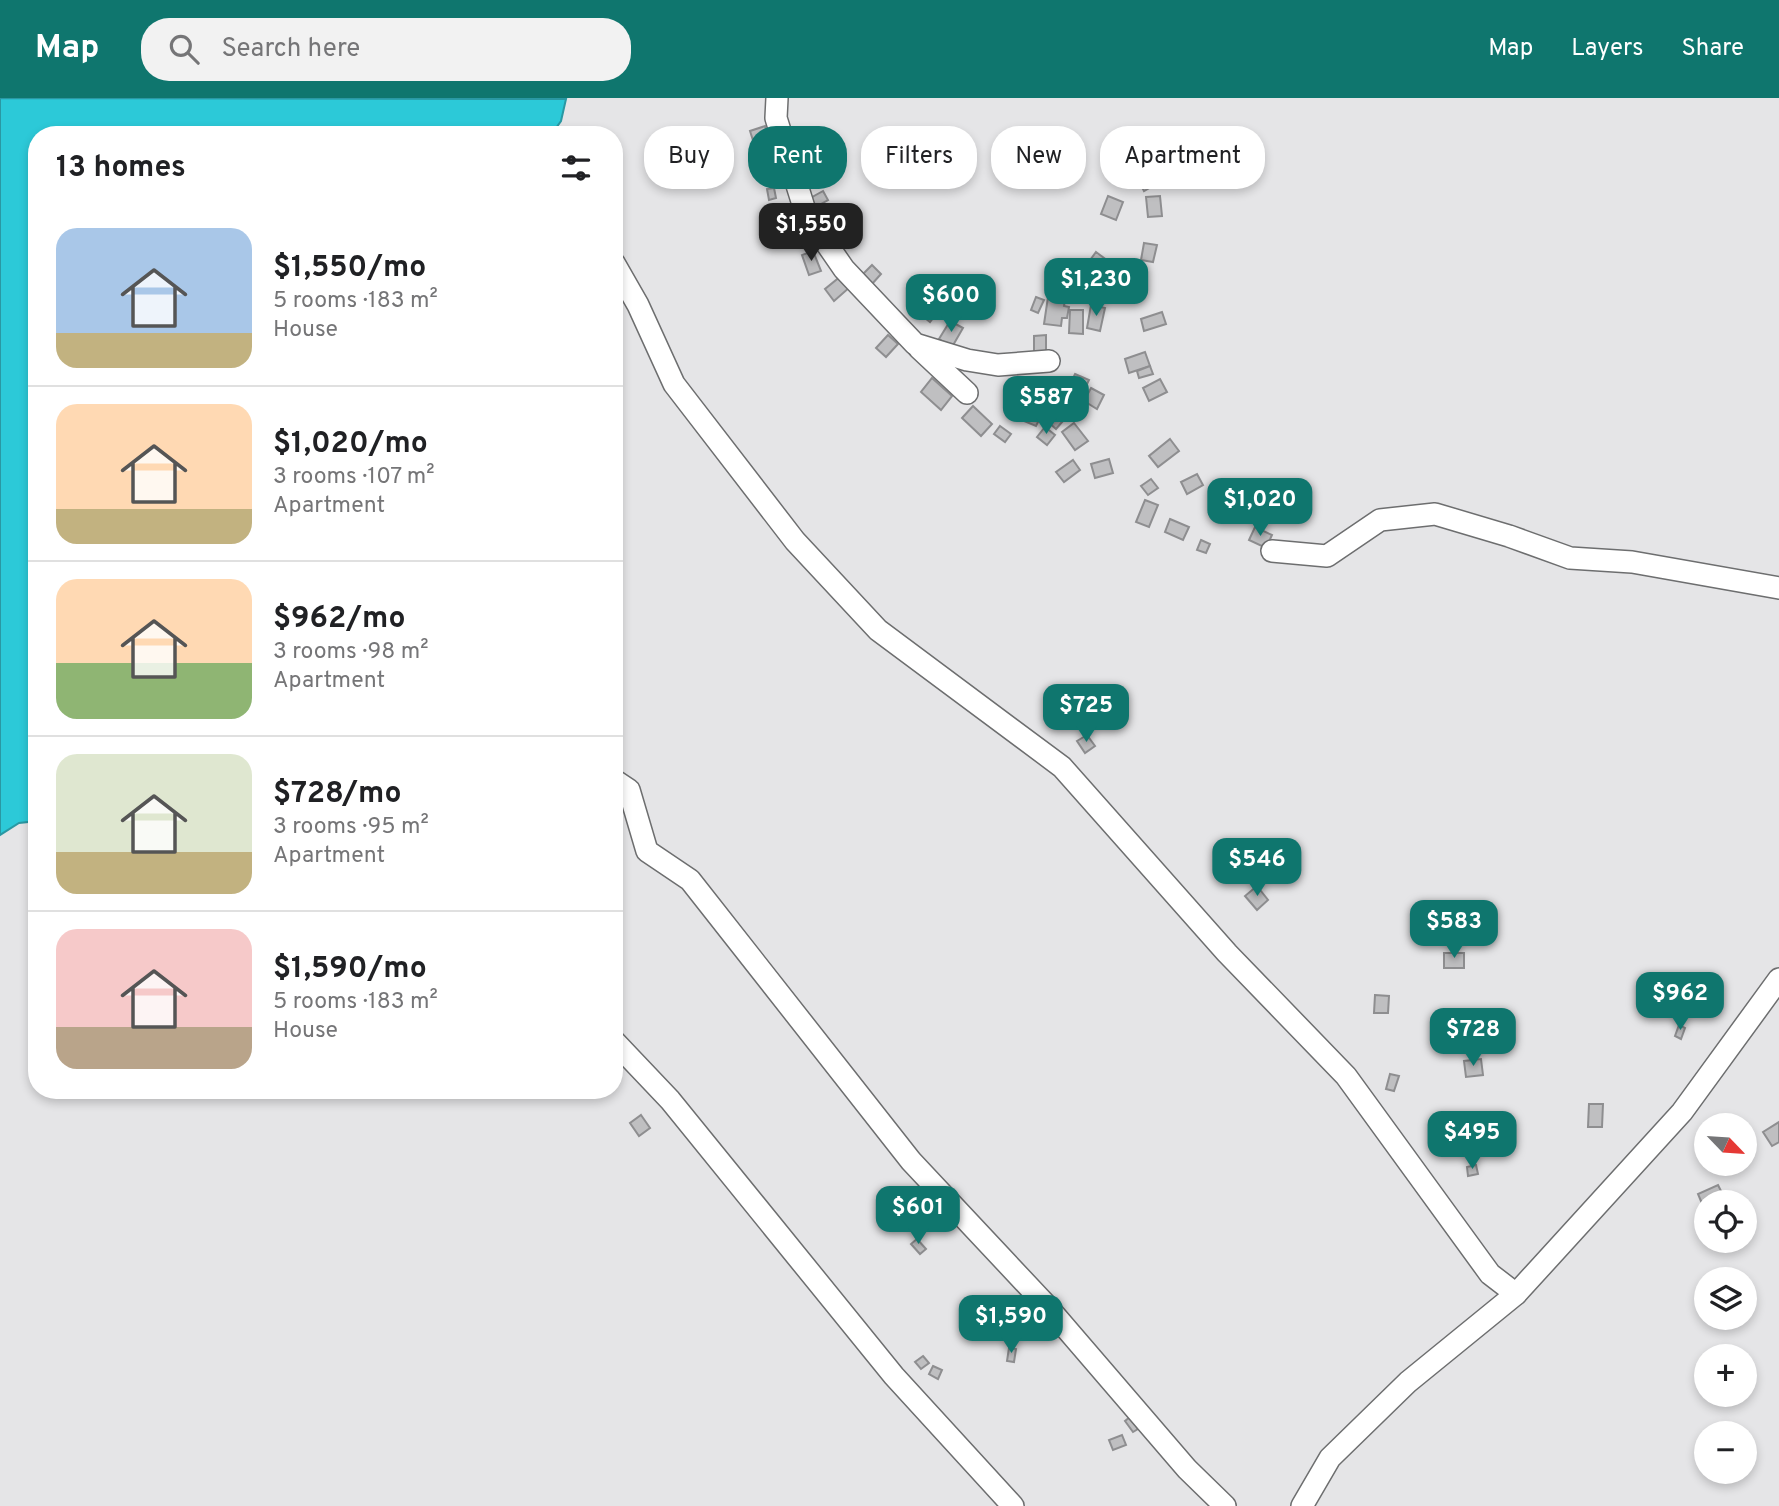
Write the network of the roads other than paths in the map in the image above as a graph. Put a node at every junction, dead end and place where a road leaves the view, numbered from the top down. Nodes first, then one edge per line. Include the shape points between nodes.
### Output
1 (777, 98) edge
2 (623, 279) edge
3 (915, 344) junction
4 (1049, 361) dead end
5 (967, 393) dead end
6 (1272, 551) dead end
7 (1779, 588) edge
8 (623, 786) edge
9 (1779, 979) edge
10 (623, 1050) edge
11 (1516, 1294) junction
12 (1013, 1506) edge
13 (1225, 1506) edge
14 (1302, 1506) edge

1 - 3 street via 776,118 806,214 844,269
2 - 11 street via 674,384 795,541 878,630 1062,767 1227,953 1346,1076 1490,1274
3 - 4 street via 998,365
3 - 5 street
6 - 7 street via 1327,556 1380,520 1435,513 1570,558 1632,562
8 - 13 street via 629,790 646,852 690,880 911,1161
9 - 11 street via 1682,1112
10 - 12 street via 670,1100 894,1376
11 - 14 street via 1408,1382 1330,1458

